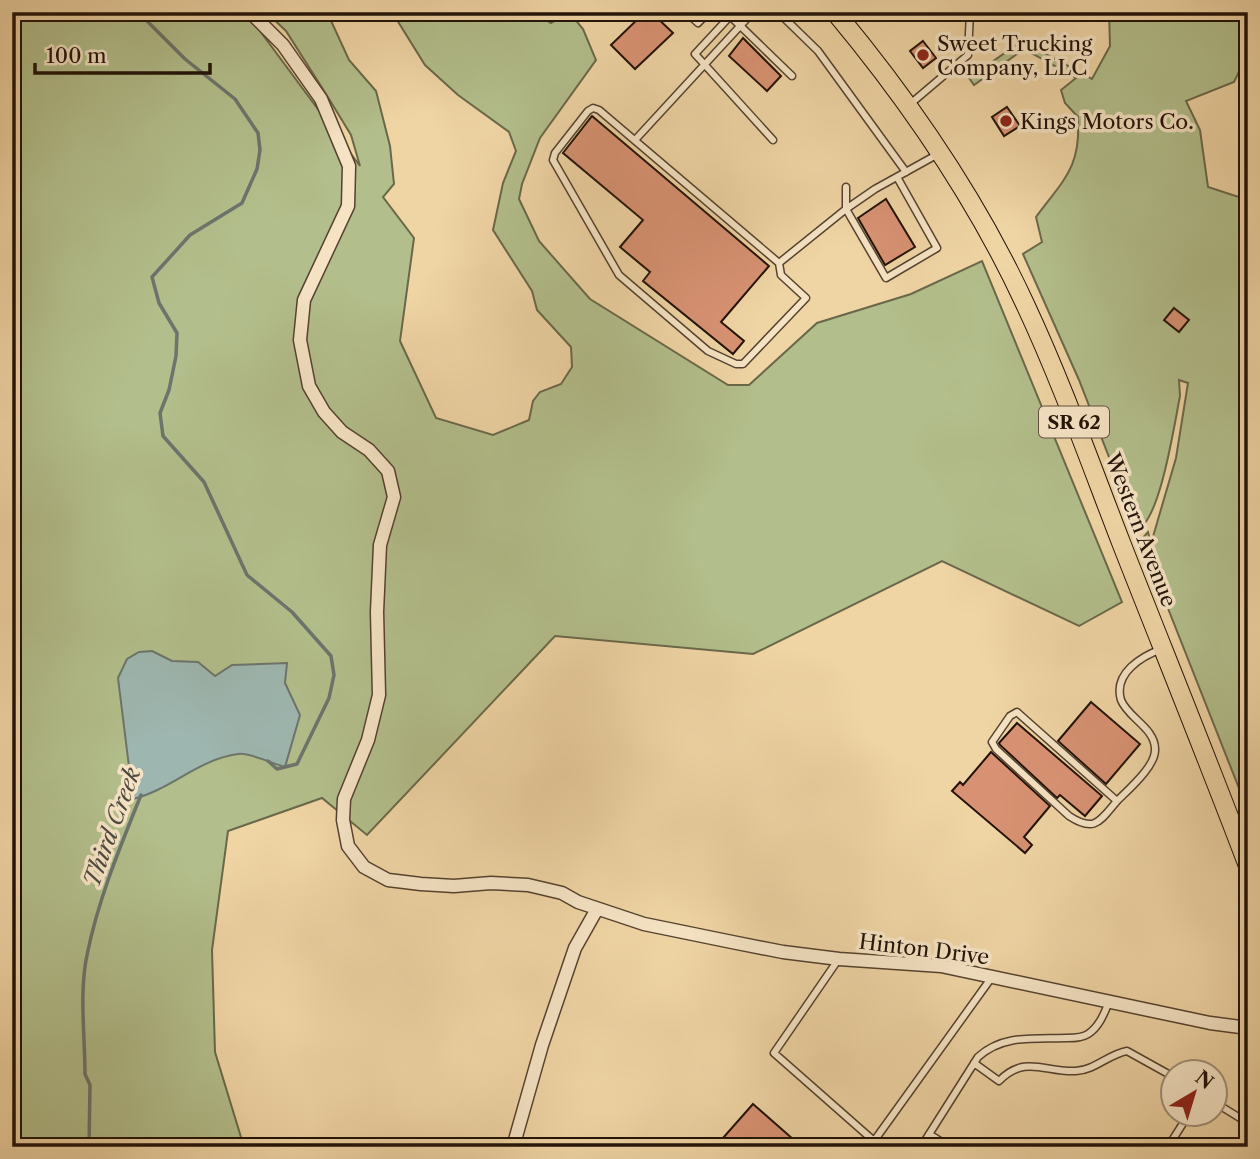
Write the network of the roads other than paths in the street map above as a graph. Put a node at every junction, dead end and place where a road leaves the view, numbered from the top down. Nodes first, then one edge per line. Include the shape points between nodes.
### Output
1 (250, 12) edge
2 (686, 12) edge
3 (709, 12) edge
4 (753, 12) edge
5 (778, 12) edge
6 (835, 12) edge
7 (970, 12) edge
8 (730, 14) edge
9 (740, 25) junction
10 (705, 64) junction
11 (792, 76) dead end
12 (909, 105) junction
13 (635, 140) junction
14 (773, 140) dead end
15 (942, 153) junction
16 (906, 172) junction
17 (897, 177) junction
18 (846, 187) dead end
19 (846, 209) junction
20 (779, 263) junction
21 (1163, 648) junction
22 (1117, 801) junction
23 (1248, 866) edge
24 (597, 909) junction
25 (839, 958) junction
26 (993, 976) junction
27 (1109, 1002) junction
28 (1248, 1028) edge
29 (974, 1063) junction
30 (1158, 1068) edge
31 (1228, 1111) edge
32 (1248, 1123) edge
33 (1180, 1128) edge
34 (929, 1134) junction
35 (873, 1144) edge
36 (513, 1147) edge
37 (921, 1147) edge
38 (950, 1147) edge
39 (1186, 1147) edge

1 - 24 street, Hinton Drive via 283,45 321,99 349,166 348,206 304,300 300,340 309,386 324,412 388,471 394,496 380,545 379,695 368,740 344,799 342,820 348,846 364,867 388,880 454,886 528,885 562,893
2 - 3 lane via 698,23
4 - 9 lane
5 - 16 lane via 818,51
6 - 12 main road, Western Avenue / SR 62
7 - 12 lane via 968,55
8 - 9 lane
8 - 10 lane via 695,54
9 - 10 lane
9 - 11 lane
10 - 13 lane
10 - 14 lane
12 - 15 main road, Western Avenue / SR 62
13 - 20 lane
13 - 20 lane via 593,108 553,160 619,275 708,351 743,364 806,298 781,275
15 - 16 lane
15 - 21 main road, Western Avenue / SR 62 via 1025,303
16 - 17 lane
17 - 19 lane
17 - 19 lane via 937,248 886,278
18 - 19 lane
19 - 20 lane
21 - 22 lane via 1132,666 1121,683 1122,700 1153,739 1155,749 1139,780
21 - 23 main road, Western Avenue / SR 62
22 - 22 lane via 1017,712 994,737 996,749 1082,824 1099,822
24 - 25 street, Hinton Drive via 707,937
24 - 36 street via 575,947
25 - 26 street, Hinton Drive via 941,966
25 - 35 lane via 774,1053
26 - 27 street, Hinton Drive
26 - 35 lane
27 - 28 street, Hinton Drive
27 - 29 lane via 1094,1029 1081,1037 1008,1040 988,1047
29 - 30 lane via 999,1081 1018,1068 1086,1070 1127,1051
29 - 34 lane
31 - 32 lane
33 - 39 lane via 1173,1139
34 - 37 lane
34 - 38 lane

